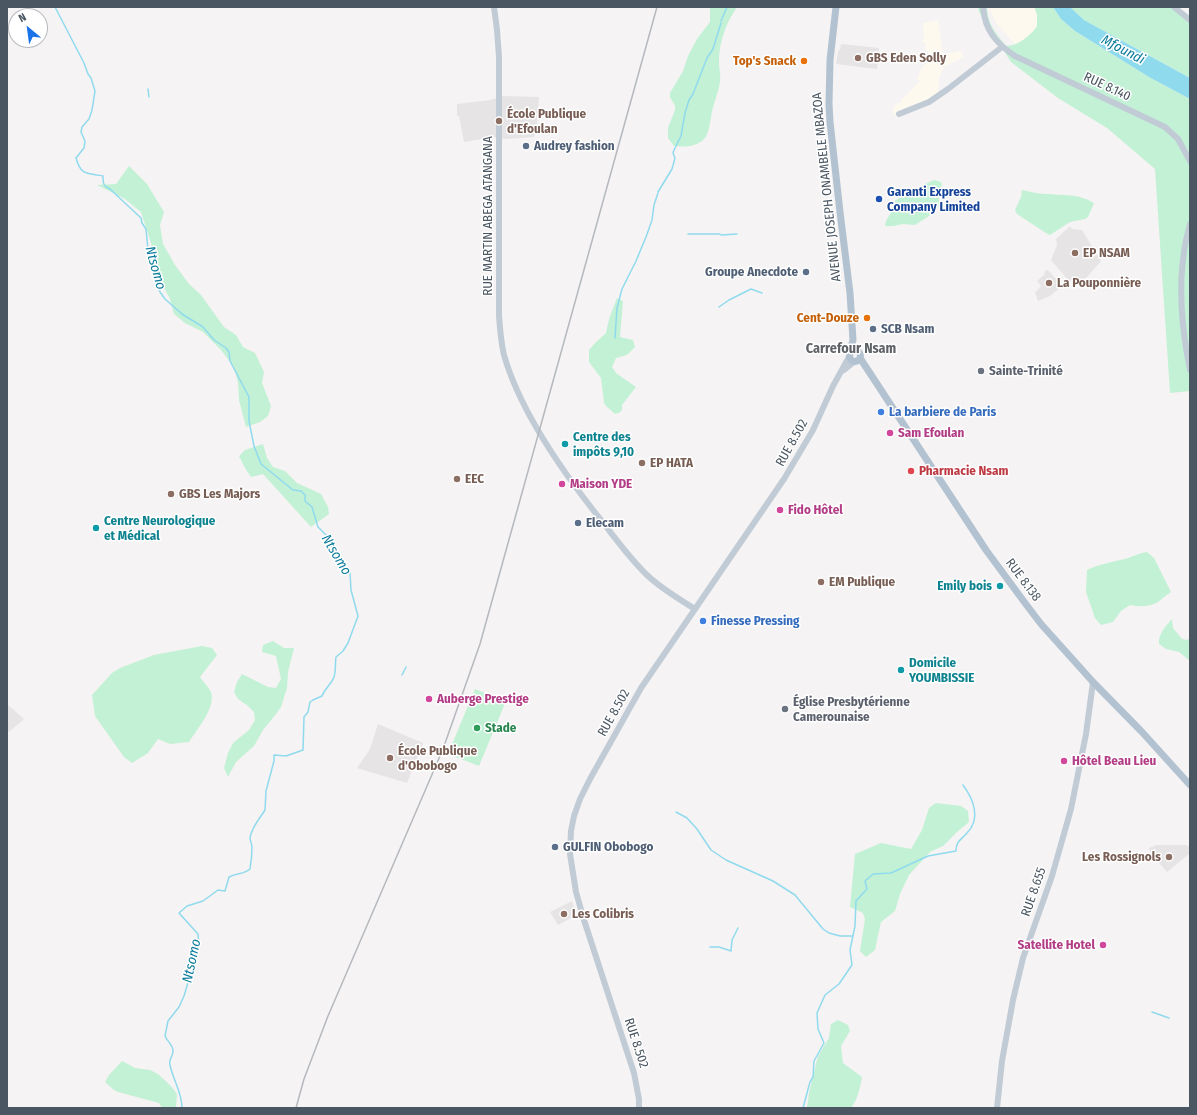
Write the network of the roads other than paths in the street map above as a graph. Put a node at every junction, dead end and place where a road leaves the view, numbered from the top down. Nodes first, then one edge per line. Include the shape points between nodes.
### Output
1 (494, 7) edge
2 (836, 7) edge
3 (983, 7) edge
4 (1174, 7) edge
5 (1190, 20) edge
6 (1002, 47) junction
7 (899, 114) dead end
8 (1190, 161) edge
9 (1190, 224) edge
10 (855, 357) junction
11 (1190, 370) edge
12 (695, 609) junction
13 (1093, 682) junction
14 (1190, 785) edge
15 (639, 1108) edge
16 (998, 1108) edge

1 - 12 main road, RUE MARTIN ABEGA ATANGANA via 499,57 500,332 508,366 532,418 584,499 634,562 659,585
2 - 10 main road, AVENUE JOSEPH ONAMBELE MBAZOA via 828,82 830,122
3 - 6 main road, RUE 8.140 via 986,25
4 - 5 main road
6 - 7 main road via 929,102
6 - 8 main road, RUE 8.140 via 1015,56 1165,127 1178,139
9 - 11 main road via 1184,251 1182,297
10 - 12 main road, RUE 8.502 via 833,386 799,455
10 - 13 main road, RUE 8.138 via 865,367 1005,577 1041,624
12 - 15 main road, RUE 8.502 via 641,688 617,730 580,799 571,831 570,854 576,892 634,1073
13 - 14 main road, RUE 8.138
13 - 16 main road, RUE 8.655 via 1071,809 1052,876 1023,958 1013,1000 1002,1061

